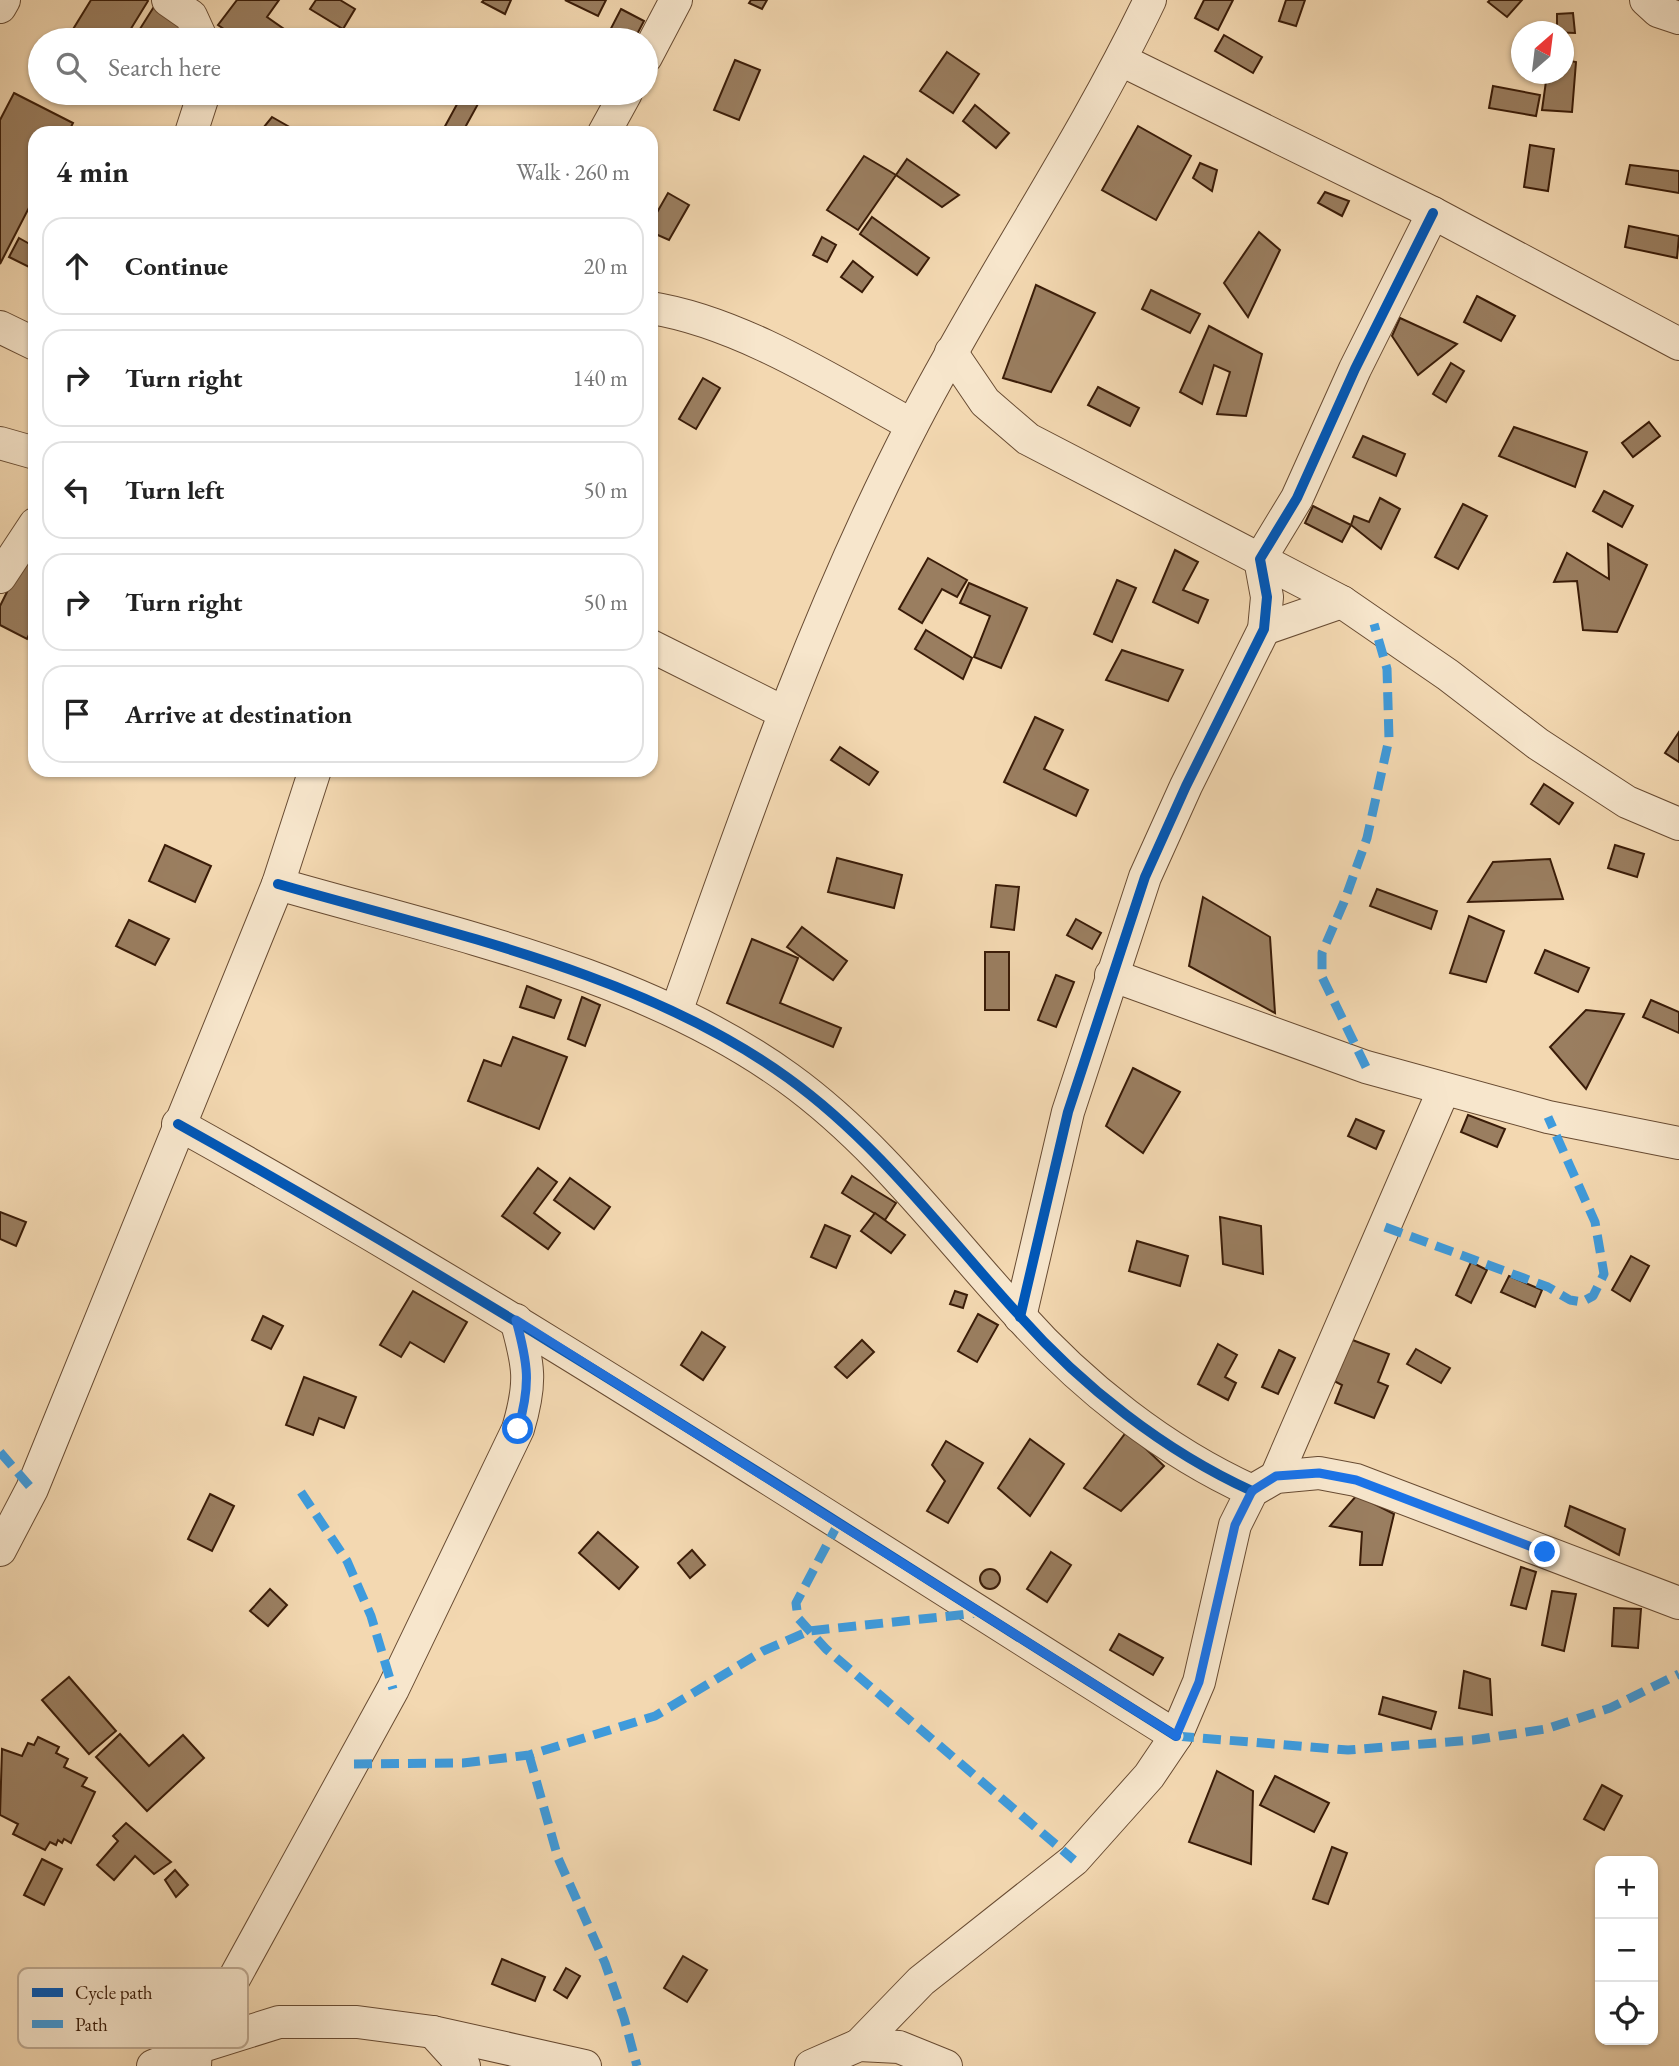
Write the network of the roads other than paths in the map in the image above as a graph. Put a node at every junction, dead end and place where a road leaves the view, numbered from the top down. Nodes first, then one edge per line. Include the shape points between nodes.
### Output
1 (4, 0) edge
2 (168, 0) edge
3 (676, 0) edge
4 (1150, 0) edge
5 (1646, 0) edge
6 (0, 7) edge
7 (1679, 18) edge
8 (196, 28) edge
9 (658, 34) edge
10 (1121, 60) junction
11 (200, 105) edge
12 (619, 105) edge
13 (193, 126) edge
14 (608, 126) edge
15 (1433, 213) junction
16 (658, 309) edge
17 (0, 327) edge
18 (28, 341) edge
19 (1679, 344) edge
20 (951, 352) junction
21 (912, 425) junction
22 (0, 443) edge
23 (28, 451) edge
24 (28, 535) edge
25 (1260, 559) junction
26 (0, 577) edge
27 (1342, 602) junction
28 (1264, 629) junction
29 (658, 650) edge
30 (783, 712) junction
31 (313, 777) edge
32 (1679, 824) edge
33 (278, 884) junction
34 (1111, 975) junction
35 (676, 1012) junction
36 (1444, 1088) junction
37 (178, 1124) junction
38 (1679, 1143) edge
39 (1020, 1317) junction
40 (516, 1320) junction
41 (1264, 1484) junction
42 (0, 1549) edge
43 (1679, 1603) edge
44 (1176, 1736) junction
45 (244, 1968) edge
46 (433, 2032) junction
47 (248, 2035) edge
48 (859, 2045) junction
49 (217, 2048) edge
50 (196, 2057) edge
51 (153, 2066) edge
52 (464, 2066) edge
53 (585, 2066) edge
54 (811, 2066) edge
55 (946, 2066) edge

1 - 6 street
2 - 8 street via 191,16
3 - 9 street
4 - 10 street
5 - 7 street via 1658,11
10 - 15 street
10 - 20 street
11 - 13 street
12 - 14 street
15 - 19 street
15 - 25 street via 1297,498
16 - 21 street via 744,337
17 - 18 street
20 - 21 street
20 - 25 street via 985,402 1028,439
21 - 30 street
22 - 23 street
24 - 26 street
25 - 27 street
25 - 28 street via 1267,597
27 - 28 street
27 - 32 street via 1538,744 1627,802
28 - 34 street via 1145,877
29 - 30 street
30 - 35 street
31 - 33 street
33 - 35 street via 513,952 602,981
33 - 37 street
34 - 36 street via 1366,1067
34 - 39 street via 1068,1112
35 - 39 street via 787,1078 857,1136
36 - 38 street via 1548,1117
36 - 41 street
37 - 40 street
37 - 42 street via 32,1489
39 - 41 street via 1139,1423 1206,1471
40 - 44 street
40 - 45 street via 528,1365 527,1396 518,1429 388,1700
41 - 43 street via 1319,1473 1356,1480
41 - 44 street via 1235,1525 1199,1682
44 - 48 street via 1149,1776 1074,1860 921,1982
46 - 47 street via 358,2022 279,2022
46 - 52 street
46 - 53 street
48 - 54 street
48 - 55 street via 898,2047
49 - 50 street
50 - 51 street

